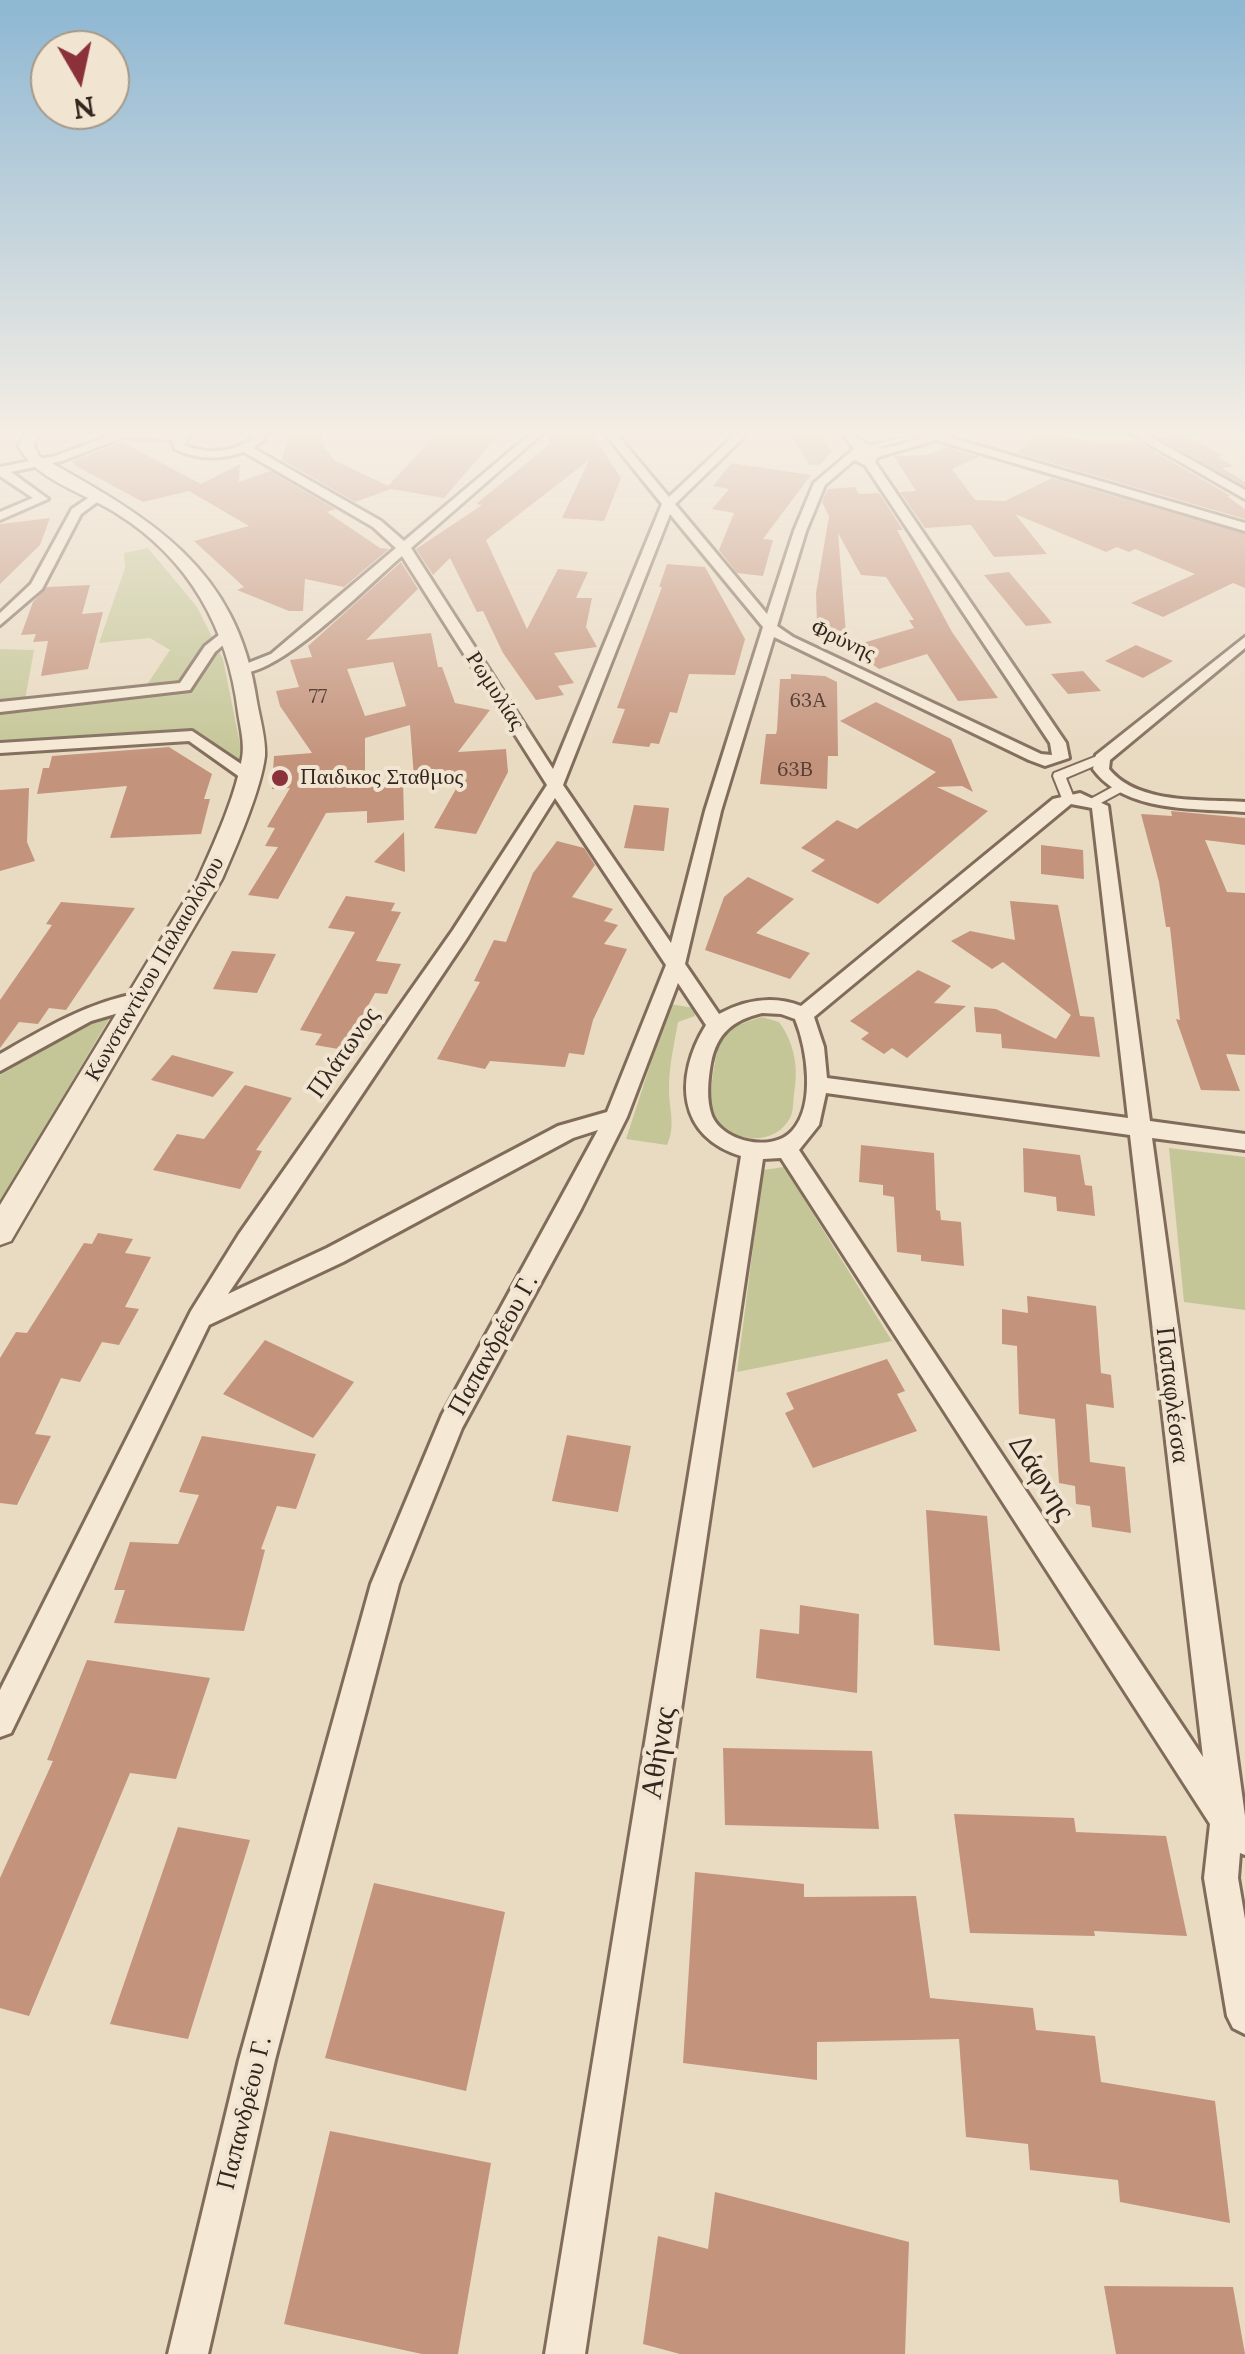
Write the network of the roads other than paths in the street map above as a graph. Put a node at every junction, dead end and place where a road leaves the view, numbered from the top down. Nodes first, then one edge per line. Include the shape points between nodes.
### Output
1 (60, 541) edge
2 (161, 541) edge
3 (396, 541) edge
4 (412, 541) edge
5 (653, 541) edge
6 (697, 541) edge
7 (800, 541) edge
8 (920, 541) edge
9 (404, 548) junction
10 (0, 621) edge
11 (771, 628) junction
12 (229, 634) junction
13 (1245, 641) edge
14 (243, 670) junction
15 (0, 707) edge
16 (0, 748) edge
17 (1057, 752) junction
18 (1102, 758) junction
19 (1070, 770) junction
20 (250, 777) junction
21 (555, 785) junction
22 (1118, 788) junction
23 (1080, 800) junction
24 (1245, 807) edge
25 (675, 967) junction
26 (139, 1000) junction
27 (803, 1016) junction
28 (715, 1024) junction
29 (0, 1064) edge
30 (818, 1084) junction
31 (616, 1116) junction
32 (1138, 1128) junction
33 (1245, 1142) edge
34 (786, 1148) junction
35 (753, 1151) junction
36 (0, 1232) edge
37 (200, 1318) junction
38 (0, 1722) edge
39 (1236, 1830) edge
40 (1245, 2016) edge
41 (188, 2354) edge
42 (565, 2354) edge

1 - 10 street via 38,586
2 - 12 street, Κωνσταντίνου Παλαιολόγου via 196,572
3 - 9 street, Ρωμυλίας
4 - 9 street
5 - 21 street, Πλάτωνος
6 - 11 street, Φρύνης
7 - 11 street, Παπανδρέου Γ.
8 - 17 street
9 - 14 street via 276,657
9 - 21 street, Ρωμυλίας
11 - 17 street, Φρύνης via 1034,758
11 - 25 street, Παπανδρέου Γ. via 713,810
12 - 14 street, Κωνσταντίνου Παλαιολόγου
12 - 15 street via 210,649 186,687
13 - 18 street
14 - 20 street, Κωνσταντίνου Παλαιολόγου via 254,729
16 - 20 street via 192,736
17 - 19 street
18 - 19 street
18 - 22 street via 1103,774
19 - 23 street via 1058,781
20 - 26 street, Κωνσταντίνου Παλαιολόγου via 210,879
21 - 25 street, Ρωμυλίας
21 - 37 street, Πλάτωνος
22 - 23 street
22 - 24 street
23 - 27 street
23 - 32 street, Παπαφλέσσα via 1103,816
25 - 28 street, Ρωμυλίας
25 - 31 street, Παπανδρέου Γ.
26 - 29 street via 92,1012
26 - 36 street, Κωνσταντίνου Παλαιολόγου
27 - 28 street via 762,1006
27 - 30 street
28 - 35 street via 704,1044 695,1095 701,1122 721,1142
30 - 32 street
30 - 34 street via 802,1135
31 - 37 street via 566,1132
31 - 41 street, Παπανδρέου Γ. via 451,1423 385,1584 258,2060
32 - 33 street
32 - 39 street, Παπαφλέσσα
34 - 35 street
34 - 39 street, Δάφνης
35 - 42 street, Αθήνας
37 - 38 street, Πλάτωνος
39 - 40 street, Παπαφλέσσα via 1221,1878

